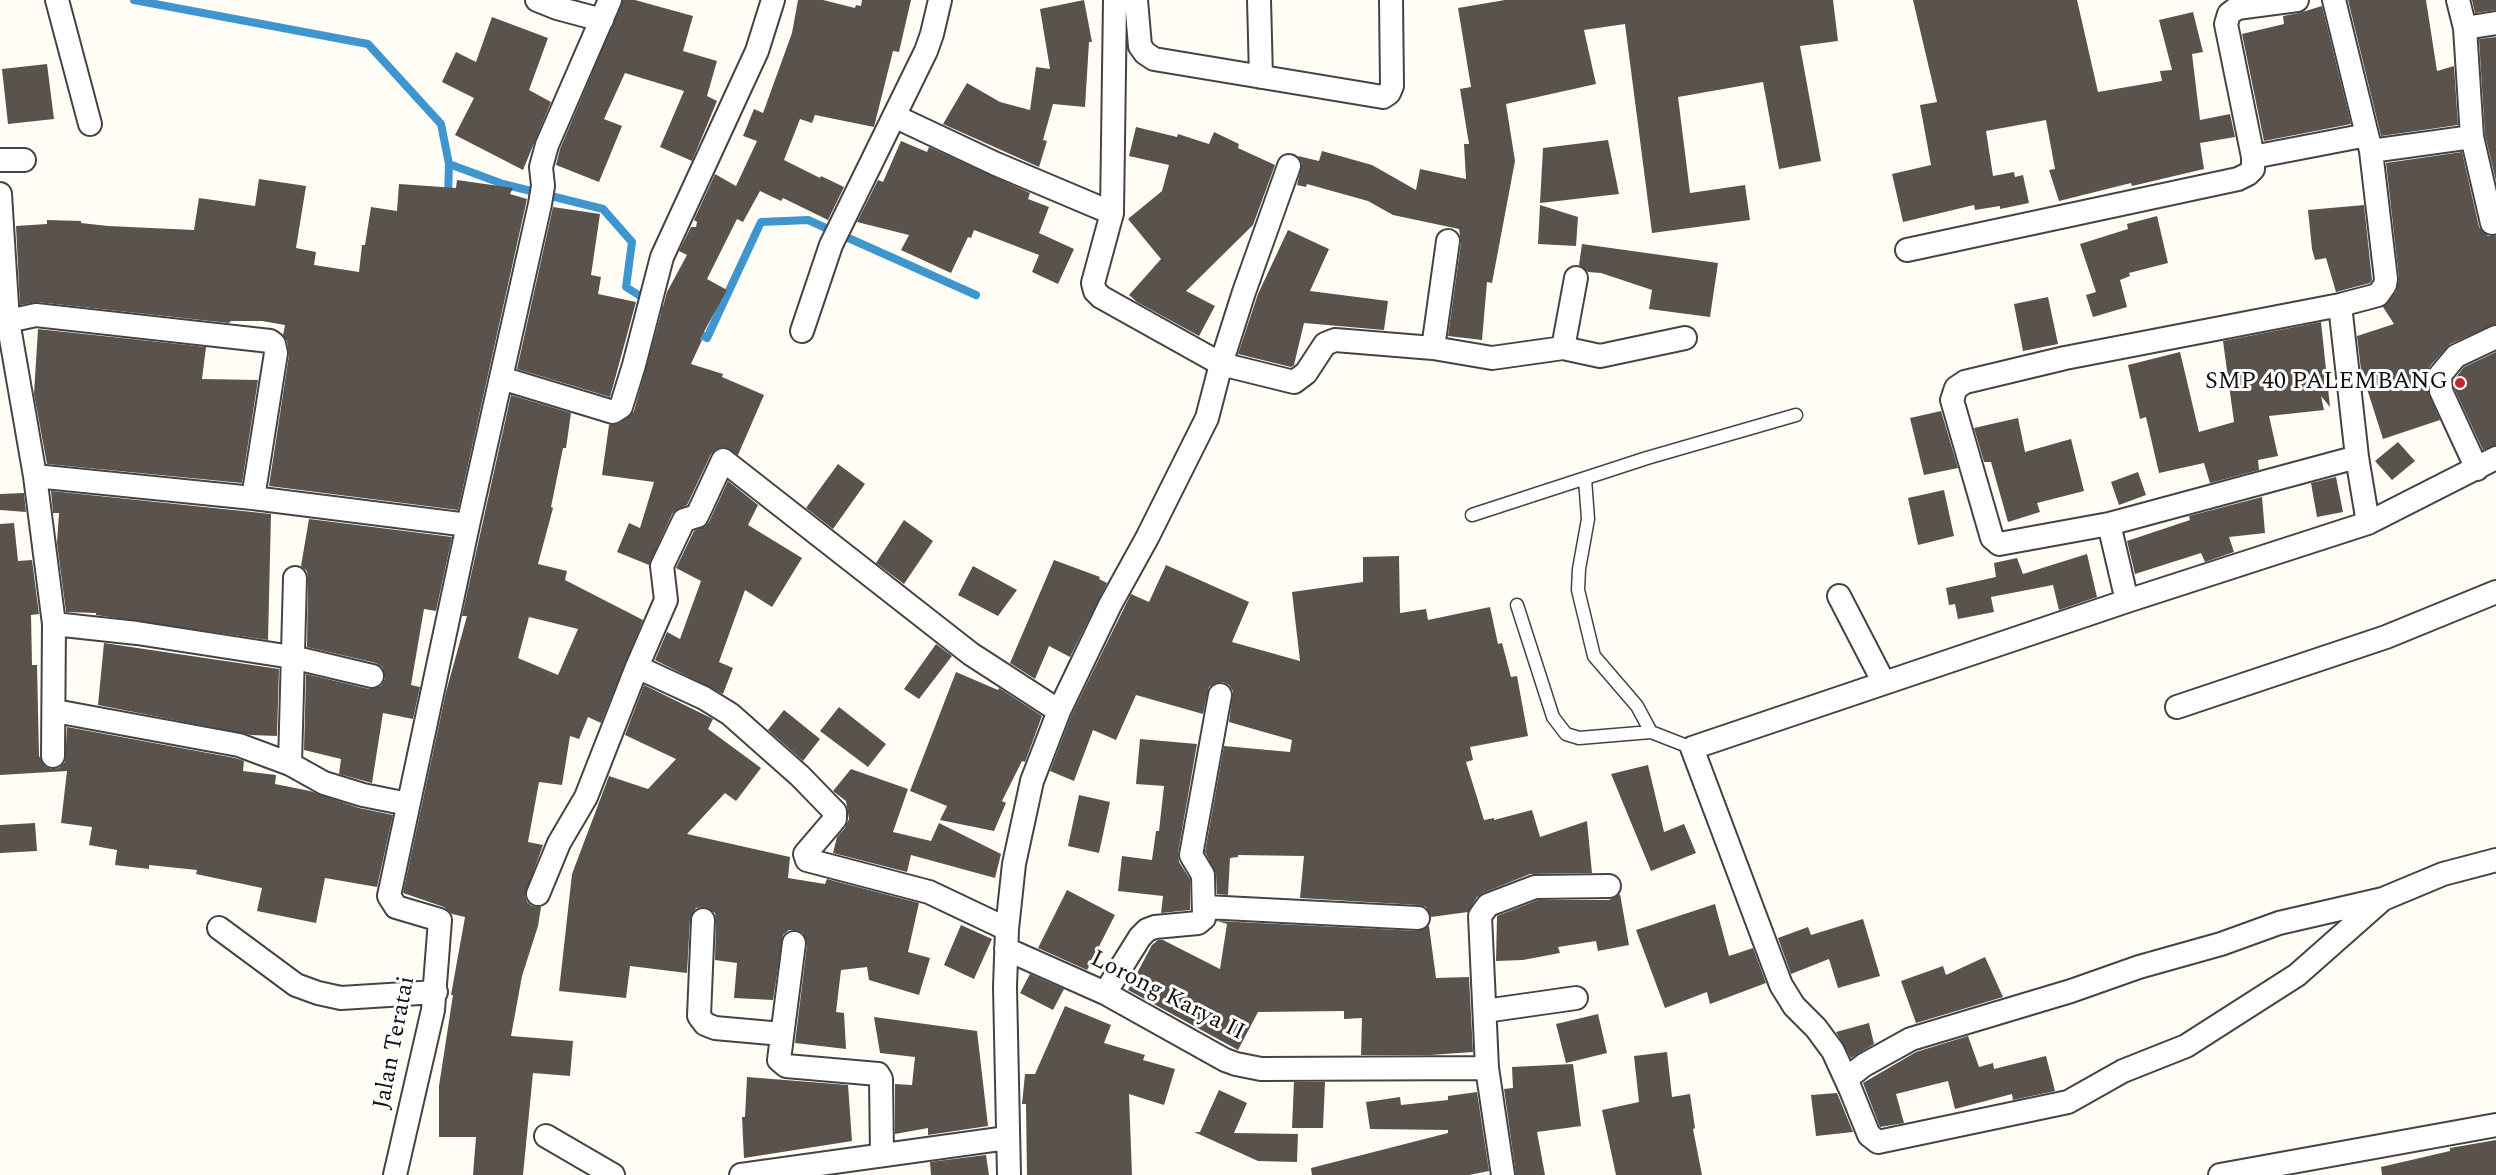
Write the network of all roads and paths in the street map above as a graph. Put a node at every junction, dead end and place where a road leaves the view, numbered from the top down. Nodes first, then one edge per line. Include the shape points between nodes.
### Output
1 (537, 0) edge
2 (773, 0) edge
3 (940, 0) edge
4 (1115, 0) edge
5 (1136, 0) edge
6 (1258, 0) edge
7 (1391, 0) edge
8 (2296, 0) edge
9 (2334, 0) edge
10 (2457, 0) edge
11 (57, 2) edge
12 (606, 10) edge
13 (2496, 22) edge
14 (2464, 28) junction
15 (1261, 77) junction
16 (894, 116) junction
17 (90, 124) dead end
18 (2472, 137) junction
19 (2369, 143) junction
20 (2253, 157) junction
21 (0, 160) edge
22 (24, 160) dead end
23 (1289, 166) dead end
24 (0, 194) edge
25 (1112, 213) junction
26 (2492, 224) dead end
27 (1448, 241) dead end
28 (1907, 250) dead end
29 (1576, 278) dead end
30 (2340, 305) junction
31 (8, 321) junction
32 (802, 332) dead end
33 (2496, 337) edge
34 (1685, 338) dead end
35 (1433, 348) junction
36 (1563, 348) junction
37 (1221, 364) junction
38 (501, 378) junction
39 (1796, 414) dead end
40 (2356, 457) junction
41 (2487, 464) edge
42 (35, 476) junction
43 (1585, 479) junction
44 (254, 498) junction
45 (1472, 515) dead end
46 (2367, 523) junction
47 (2109, 524) junction
48 (468, 525) junction
49 (295, 578) dead end
50 (2496, 592) edge
51 (1839, 596) dead end
52 (2127, 601) junction
53 (1517, 605) dead end
54 (54, 624) junction
55 (292, 657) junction
56 (637, 667) junction
57 (372, 676) dead end
58 (1884, 683) junction
59 (1221, 695) dead end
60 (2177, 706) dead end
61 (55, 711) junction
62 (1059, 711) junction
63 (1651, 732) junction
64 (1692, 748) junction
65 (53, 756) dead end
66 (290, 764) junction
67 (408, 804) junction
68 (2496, 860) edge
69 (1609, 886) dead end
70 (538, 894) dead end
71 (2383, 899) junction
72 (1205, 907) junction
73 (1418, 918) dead end
74 (703, 920) dead end
75 (219, 928) dead end
76 (1007, 939) junction
77 (794, 943) dead end
78 (436, 992) junction
79 (1105, 993) junction
80 (1576, 998) dead end
81 (1485, 1011) junction
82 (782, 1034) junction
83 (1487, 1068) junction
84 (1846, 1079) junction
85 (2496, 1125) edge
86 (546, 1136) dead end
87 (1007, 1138) junction
88 (882, 1155) junction
89 (2328, 1165) edge
90 (395, 1175) edge
91 (613, 1175) edge
92 (741, 1175) edge
93 (1009, 1175) edge
94 (1503, 1175) edge
95 (2220, 1175) edge

1 - 12 street via 557,9
2 - 38 street via 757,51 662,257 621,407 615,412
3 - 16 street via 932,34
4 - 25 street
5 - 15 street via 1140,46 1149,57
6 - 15 street
7 - 15 street via 1392,86 1386,95
8 - 20 street via 2236,8 2226,24
9 - 19 street
10 - 14 street
11 - 17 street
12 - 38 street via 547,145 541,168 542,195
13 - 14 street
14 - 18 street
16 - 25 street
16 - 32 street via 831,245
18 - 19 street
18 - 26 street
19 - 20 street
19 - 30 street via 2385,285 2373,297
20 - 28 street via 2251,172 2238,179
21 - 22 street
23 - 37 street
24 - 31 street
25 - 37 street via 1094,278 1097,294
27 - 35 street
29 - 36 street
30 - 40 street
30 - 47 street via 2065,358 1965,381 1956,388 1953,400 1993,541 2002,544
31 - 42 street
31 - 44 street via 36,315 270,341 276,353
33 - 41 street via 2456,356 2440,375 2441,391
34 - 36 street via 1600,356
35 - 36 street via 1492,358
35 - 37 street via 1335,340 1325,344 1306,373 1294,382
37 - 62 street via 1197,440
38 - 48 street
39 - 43 lane
40 - 46 street
40 - 47 street
41 - 46 street
42 - 44 street
42 - 54 street
43 - 45 lane
43 - 63 lane via 1588,519 1578,590 1594,656 1638,706
44 - 48 street
46 - 52 street
47 - 52 street
48 - 67 street
49 - 55 street
50 - 60 street via 2386,637
51 - 58 street
52 - 58 street
53 - 63 lane via 1560,728 1579,738
54 - 55 street
54 - 61 street
55 - 57 street
55 - 66 street
56 - 62 street via 666,600 662,566 684,520 697,516 723,460 971,654
56 - 70 street via 586,797 559,843
56 - 76 street, Lorong Karya II via 730,714 836,812 835,819 805,854 809,862 929,892
58 - 64 street
59 - 72 street via 1191,855 1203,874
61 - 65 street
61 - 66 street via 239,745
62 - 76 street via 1032,782 1014,864
63 - 64 lane
64 - 84 street via 1781,985 1794,1006 1825,1039
66 - 67 street via 324,783
67 - 78 street, Jalan Teratai via 389,900 396,907 440,920
68 - 71 street via 2443,874
69 - 81 street via 1535,887 1485,908 1480,916
71 - 84 street via 2278,923 1911,1039 1887,1050
71 - 84 street via 2298,975 2186,1046 2123,1071 2068,1102 1878,1142 1869,1135
72 - 73 street
72 - 79 street via 1204,918 1198,923 1146,930
74 - 82 street via 699,1016 715,1028
75 - 78 street via 296,985 318,993 341,998
76 - 79 street, Lorong Karya II
76 - 87 street
77 - 82 street
78 - 90 street, Jalan Teratai
79 - 83 street, Lorong Karya II via 1225,1060 1248,1067
80 - 81 street
81 - 83 street
82 - 88 street via 779,1060 786,1066 873,1072 880,1076
83 - 94 street
85 - 89 street
86 - 91 street
87 - 88 street
87 - 93 street
88 - 92 street
89 - 95 street

